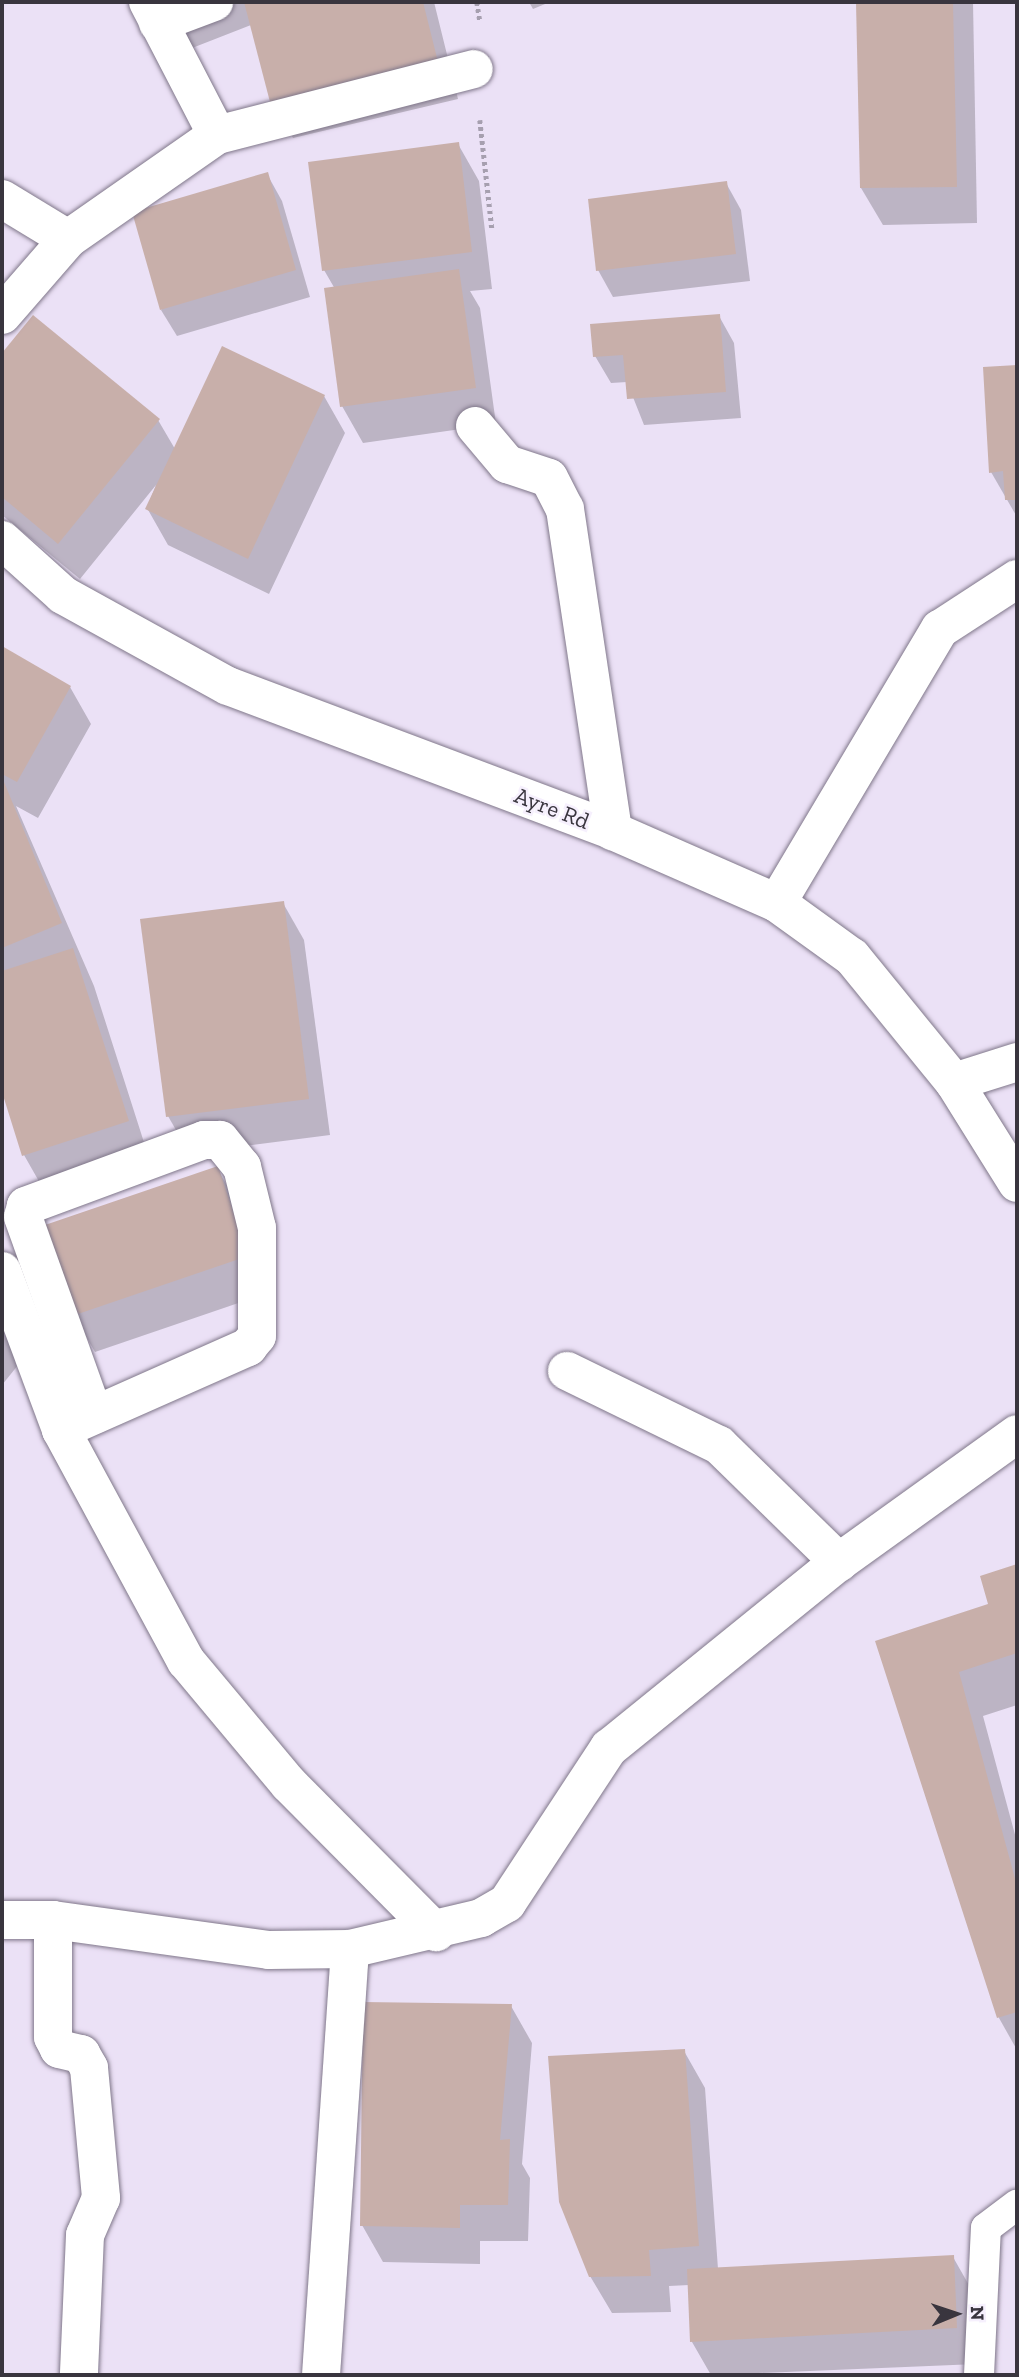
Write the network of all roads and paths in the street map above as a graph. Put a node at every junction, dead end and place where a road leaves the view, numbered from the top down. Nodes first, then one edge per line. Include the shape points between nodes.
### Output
1 (214, 2) edge
2 (153, 13) edge
3 (474, 69) dead end
4 (217, 135) junction
5 (2, 199) edge
6 (68, 239) junction
7 (2, 315) edge
8 (475, 426) dead end
9 (2, 540) edge
10 (1017, 579) edge
11 (613, 831) junction
12 (777, 903) junction
13 (1017, 1062) edge
14 (954, 1082) junction
15 (1017, 1183) edge
16 (2, 1271) edge
17 (567, 1371) dead end
18 (77, 1423) junction
19 (1017, 1434) edge
20 (839, 1562) junction
21 (2, 1920) edge
22 (53, 1920) junction
23 (436, 1932) junction
24 (349, 1949) junction
25 (1017, 2205) edge
26 (79, 2375) edge
27 (321, 2375) edge
28 (979, 2375) edge

1 - 2 street
2 - 4 street
3 - 4 street
4 - 6 street
5 - 6 street
6 - 7 street
8 - 11 street via 507,464 549,478 565,509
9 - 11 street, Ayre Rd via 63,595 228,686
10 - 12 street via 940,629
11 - 12 street, Ayre Rd
12 - 14 street, Ayre Rd via 852,957
13 - 14 street
14 - 15 street, Ayre Rd
16 - 18 street
17 - 20 street via 719,1445
18 - 18 street via 247,1347 257,1336 257,1228 242,1167 220,1140 204,1140 26,1206 23,1217
18 - 23 street via 186,1661 289,1784
19 - 20 street
20 - 23 street via 609,1748 507,1903
21 - 22 street
22 - 24 street via 269,1950
22 - 26 street via 53,2037 59,2049 81,2054 89,2068 101,2198 85,2235
23 - 24 street
24 - 27 street
25 - 28 lane via 986,2228

